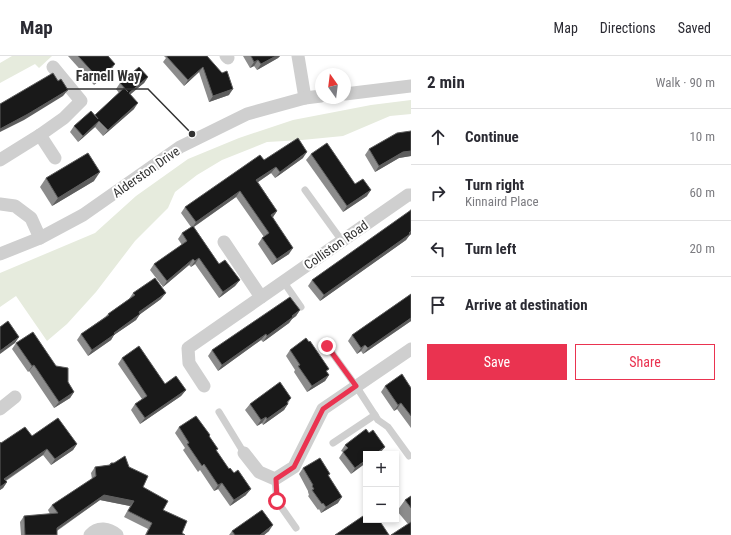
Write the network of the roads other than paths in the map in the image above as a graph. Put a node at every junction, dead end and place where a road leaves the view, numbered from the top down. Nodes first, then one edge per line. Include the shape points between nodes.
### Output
1 (298, 56) edge
2 (53, 67) dead end
3 (411, 86) edge
4 (351, 93) edge
5 (315, 97) edge
6 (306, 98) junction
7 (40, 135) junction
8 (55, 158) dead end
9 (0, 160) edge
10 (306, 190) dead end
11 (411, 195) edge
12 (0, 204) edge
13 (40, 238) junction
14 (342, 241) junction
15 (224, 242) dead end
16 (0, 254) edge
17 (283, 281) junction
18 (261, 297) junction
19 (301, 307) dead end
20 (327, 346) dead end
21 (411, 349) edge
22 (204, 386) dead end
23 (356, 386) junction
24 (15, 397) dead end
25 (0, 409) edge
26 (219, 412) dead end
27 (375, 415) junction
28 (333, 443) dead end
29 (244, 453) joint
30 (408, 456) dead end
31 (276, 479) junction
32 (296, 528) dead end
33 (90, 535) edge
34 (117, 535) edge

1 - 6 street
2 - 7 street via 81,101 64,118
3 - 4 street
5 - 6 street, Alderston Drive
6 - 13 street, Alderston Drive via 247,114 180,147 83,215
7 - 8 street
7 - 9 street
10 - 14 lane
11 - 14 street, Colliston Road
12 - 13 street via 14,206 31,218
13 - 16 street, Alderston Drive
14 - 17 street, Colliston Road
15 - 18 street
17 - 18 street, Colliston Road
17 - 19 lane
18 - 22 street, Colliston Road via 188,348 189,363
20 - 23 lane
21 - 23 street
23 - 27 lane
23 - 31 street via 323,409 294,467
24 - 25 street
26 - 29 lane
27 - 28 lane
27 - 30 lane via 388,427
29 - 31 street via 259,472
31 - 32 lane via 277,501
33 - 34 street via 98,529 105,529

